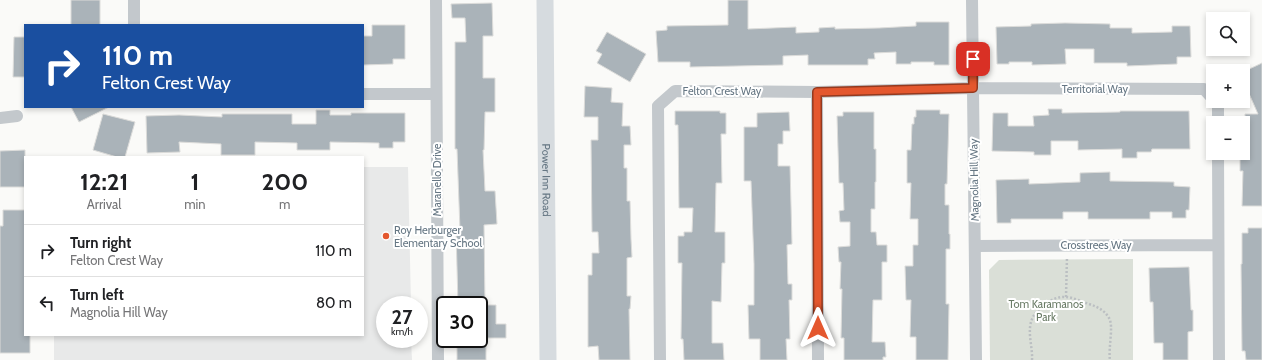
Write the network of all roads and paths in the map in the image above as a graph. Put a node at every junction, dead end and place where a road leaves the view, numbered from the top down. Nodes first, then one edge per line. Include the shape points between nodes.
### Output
1 (134, 0) edge
2 (436, 0) edge
3 (545, 0) edge
4 (972, 0) edge
5 (134, 24) edge
6 (973, 88) junction
7 (817, 92) junction
8 (1206, 92) edge
9 (364, 94) edge
10 (436, 94) junction
11 (16, 116) dead end
12 (0, 118) edge
13 (1218, 160) edge
14 (1069, 245) junction
15 (1217, 245) junction
16 (975, 246) junction
17 (1066, 297) junction
18 (438, 360) edge
19 (548, 360) edge
20 (660, 360) edge
21 (818, 360) edge
22 (976, 360) edge
23 (1032, 360) edge
24 (1110, 360) edge
25 (1219, 360) edge

1 - 5 street
2 - 10 street, Maranello Drive
3 - 19 main road, Power Inn Road
4 - 6 street, Magnolia Hill Way
6 - 7 street, Felton Crest Way
6 - 8 street, Territorial Way
6 - 16 street, Magnolia Hill Way
7 - 20 street, Felton Crest Way via 675,91 658,106
7 - 21 street
9 - 10 street
10 - 18 street, Maranello Drive
11 - 12 street
13 - 15 street
14 - 15 street, Crosstrees Way
14 - 16 street, Crosstrees Way
14 - 17 path
15 - 25 street
16 - 22 street, Magnolia Hill Way
17 - 23 path via 1052,299 1032,318
17 - 24 path via 1098,307 1109,318 1112,330 1108,349

